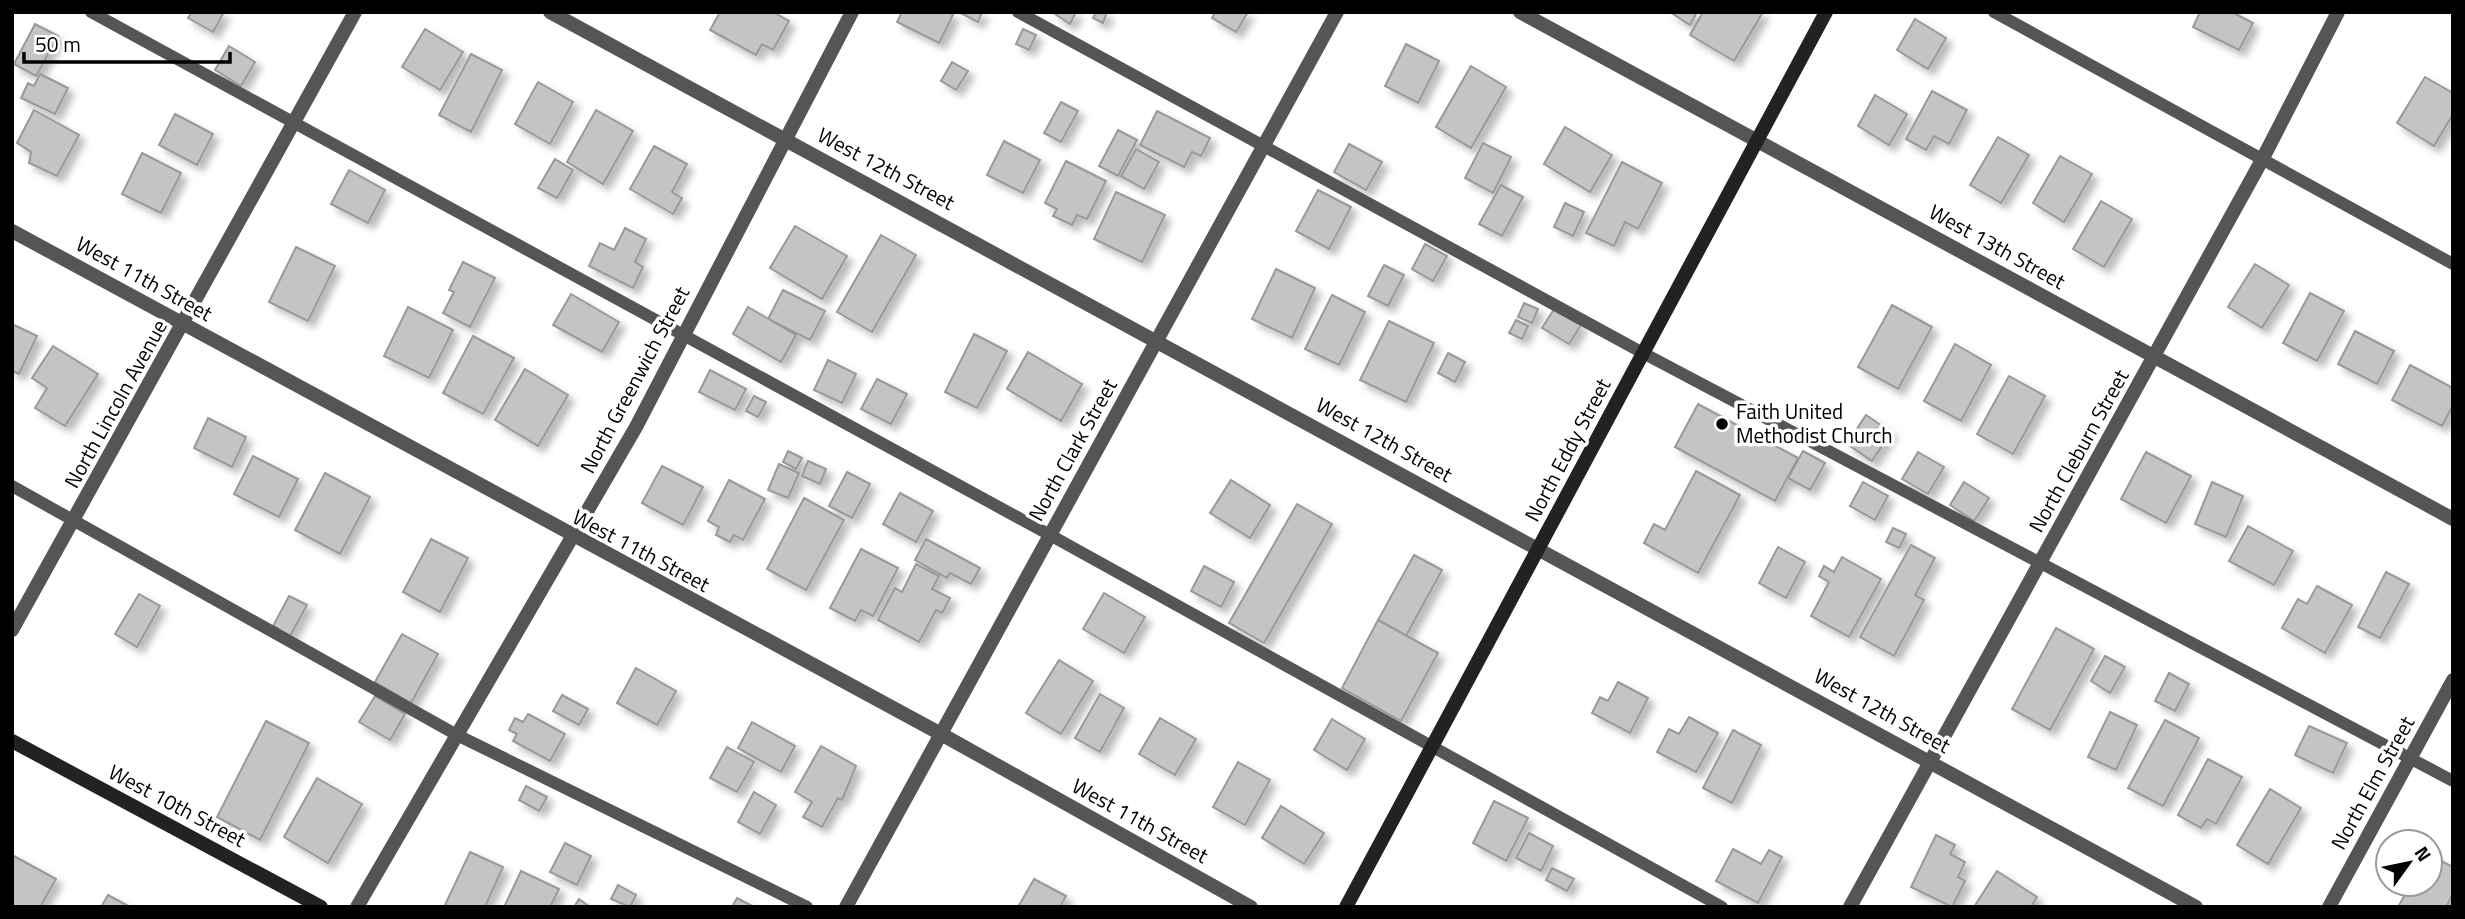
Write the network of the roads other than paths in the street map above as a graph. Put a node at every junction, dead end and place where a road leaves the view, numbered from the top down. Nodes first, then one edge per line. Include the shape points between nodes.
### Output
1 (91, 12) edge
2 (355, 12) edge
3 (550, 12) edge
4 (852, 12) edge
5 (1018, 12) edge
6 (1336, 12) edge
7 (1520, 12) edge
8 (1826, 12) edge
9 (1994, 12) edge
10 (2338, 12) edge
11 (295, 124) junction
12 (786, 139) junction
13 (1758, 140) junction
14 (1263, 146) junction
15 (2262, 160) junction
16 (12, 231) edge
17 (2453, 264) edge
18 (183, 325) junction
19 (683, 336) junction
20 (1157, 340) junction
21 (1643, 354) junction
22 (2154, 357) junction
23 (12, 486) edge
24 (2453, 519) edge
25 (75, 521) junction
26 (1050, 536) junction
27 (572, 537) junction
28 (1539, 548) junction
29 (2041, 564) junction
30 (12, 630) edge
31 (2453, 680) edge
32 (941, 734) junction
33 (457, 735) junction
34 (12, 741) edge
35 (1433, 747) junction
36 (2410, 758) junction
37 (1931, 762) junction
38 (2453, 781) edge
39 (321, 907) edge
40 (357, 907) edge
41 (807, 907) edge
42 (846, 907) edge
43 (1251, 907) edge
44 (1346, 907) edge
45 (1722, 907) edge
46 (1850, 907) edge
47 (2196, 907) edge
48 (2329, 907) edge

1 - 11 lane
2 - 11 street, North Lincoln Avenue
3 - 12 street, West 12th Street
4 - 12 street, North Greenwich Street
5 - 14 lane
6 - 14 street, North Clark Street
7 - 13 street, West 13th Street
8 - 13 main road, North Eddy Street
9 - 15 lane
10 - 15 street, North Cleburn Street
11 - 18 street, North Lincoln Avenue
11 - 19 lane
12 - 19 street, North Greenwich Street
12 - 20 street, West 12th Street
13 - 21 main road, North Eddy Street
13 - 22 street, West 13th Street
14 - 20 street, North Clark Street
14 - 21 lane
15 - 17 lane
15 - 22 street, North Cleburn Street
16 - 18 street, West 11th Street
18 - 25 street, North Lincoln Avenue
18 - 27 street, West 11th Street
19 - 26 lane
19 - 27 street, North Greenwich Street
20 - 26 street, North Clark Street
20 - 28 street, West 12th Street
21 - 28 main road, North Eddy Street
21 - 29 lane
22 - 24 street, West 13th Street
22 - 29 street, North Cleburn Street
23 - 25 lane
25 - 30 street, North Lincoln Avenue
25 - 33 lane
26 - 32 street, North Clark Street
26 - 35 lane
27 - 32 street, West 11th Street
27 - 33 street, North Greenwich Street
28 - 35 main road, North Eddy Street
28 - 37 street, West 12th Street
29 - 36 lane
29 - 37 street, North Cleburn Street
31 - 36 street, North Elm Street
32 - 42 street, North Clark Street
32 - 43 street, West 11th Street
33 - 40 street, North Greenwich Street
33 - 41 lane
34 - 39 main road, West 10th Street
35 - 44 main road, North Eddy Street
35 - 45 lane
36 - 38 lane
36 - 48 street, North Elm Street
37 - 46 street, North Cleburn Street
37 - 47 street, West 12th Street

